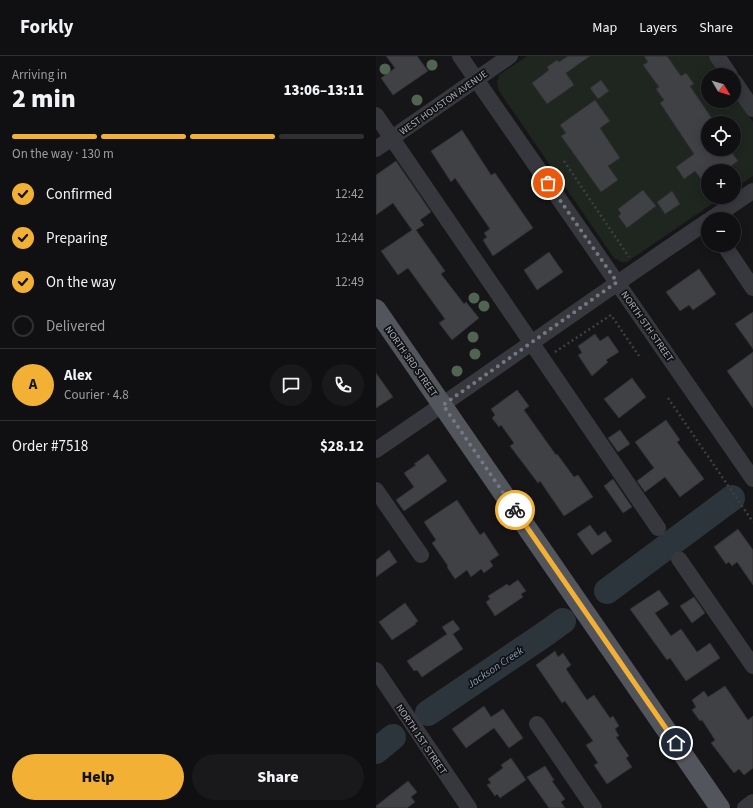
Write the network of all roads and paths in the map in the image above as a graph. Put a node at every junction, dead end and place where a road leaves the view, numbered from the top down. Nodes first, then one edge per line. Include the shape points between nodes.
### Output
1 (460, 56) edge
2 (510, 56) edge
3 (717, 56) edge
4 (725, 68) edge
5 (476, 79) junction
6 (741, 91) edge
7 (753, 108) edge
8 (376, 115) edge
9 (392, 138) junction
10 (376, 149) edge
11 (564, 161) dead end
12 (753, 191) edge
13 (722, 212) edge
14 (701, 227) edge
15 (729, 252) edge
16 (630, 258) dead end
17 (617, 282) junction
18 (753, 288) edge
19 (376, 309) edge
20 (531, 343) junction
21 (639, 356) dead end
22 (542, 360) junction
23 (668, 398) dead end
24 (443, 405) junction
25 (376, 450) edge
26 (753, 479) edge
27 (376, 490) edge
28 (753, 522) edge
29 (658, 528) dead end
30 (421, 555) dead end
31 (680, 559) dead end
32 (753, 666) edge
33 (376, 670) edge
34 (537, 724) dead end
35 (753, 802) edge
36 (469, 808) edge
37 (594, 808) edge
38 (720, 808) edge
39 (745, 808) edge

1 - 5 street, NORTH 5TH STREET
2 - 5 street, WEST HOUSTON AVENUE
3 - 4 street
5 - 9 street, WEST HOUSTON AVENUE
5 - 17 street, NORTH 5TH STREET
6 - 7 street
8 - 9 street
9 - 10 street, WEST HOUSTON AVENUE
9 - 20 street
11 - 16 path
12 - 13 street
14 - 17 street
15 - 18 street
17 - 20 street
17 - 26 street, NORTH 5TH STREET
19 - 24 main road, NORTH 3RD STREET
20 - 22 street
20 - 24 street
21 - 22 path via 611,314
22 - 29 street
23 - 28 path
24 - 25 street
24 - 38 main road, NORTH 3RD STREET
27 - 30 street
31 - 32 street
33 - 36 street, NORTH 1ST STREET
34 - 37 street
35 - 39 street

